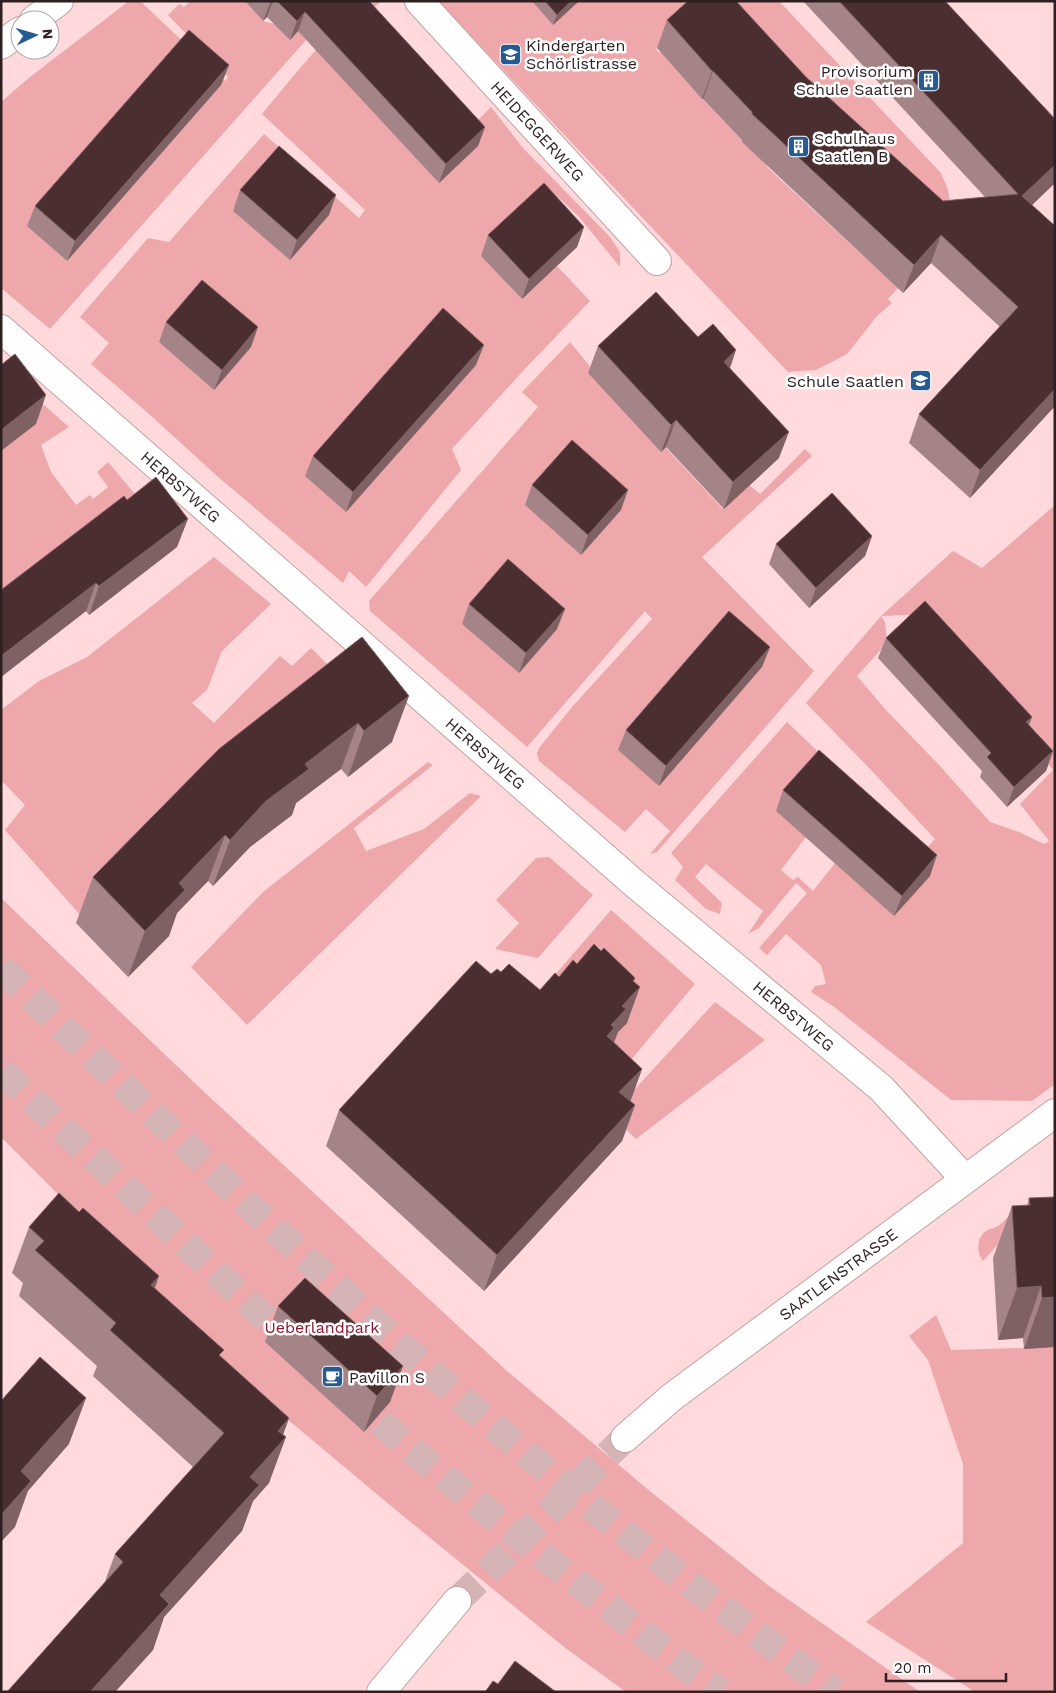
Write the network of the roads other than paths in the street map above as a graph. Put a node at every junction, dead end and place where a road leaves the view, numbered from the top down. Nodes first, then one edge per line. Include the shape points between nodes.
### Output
1 (59, 1) edge
2 (419, 1) edge
3 (47, 10) edge
4 (657, 261) dead end
5 (1, 329) edge
6 (1055, 1113) edge
7 (965, 1179) junction
8 (625, 1438) tunnel mouth
9 (457, 1601) tunnel mouth
10 (381, 1692) edge

1 - 3 street
2 - 4 street, HEIDEGGERWEG
5 - 7 street, HERBSTWEG via 635,884 881,1088
6 - 7 street, SAATLENSTRASSE
7 - 8 street, SAATLENSTRASSE via 672,1397
9 - 10 street

